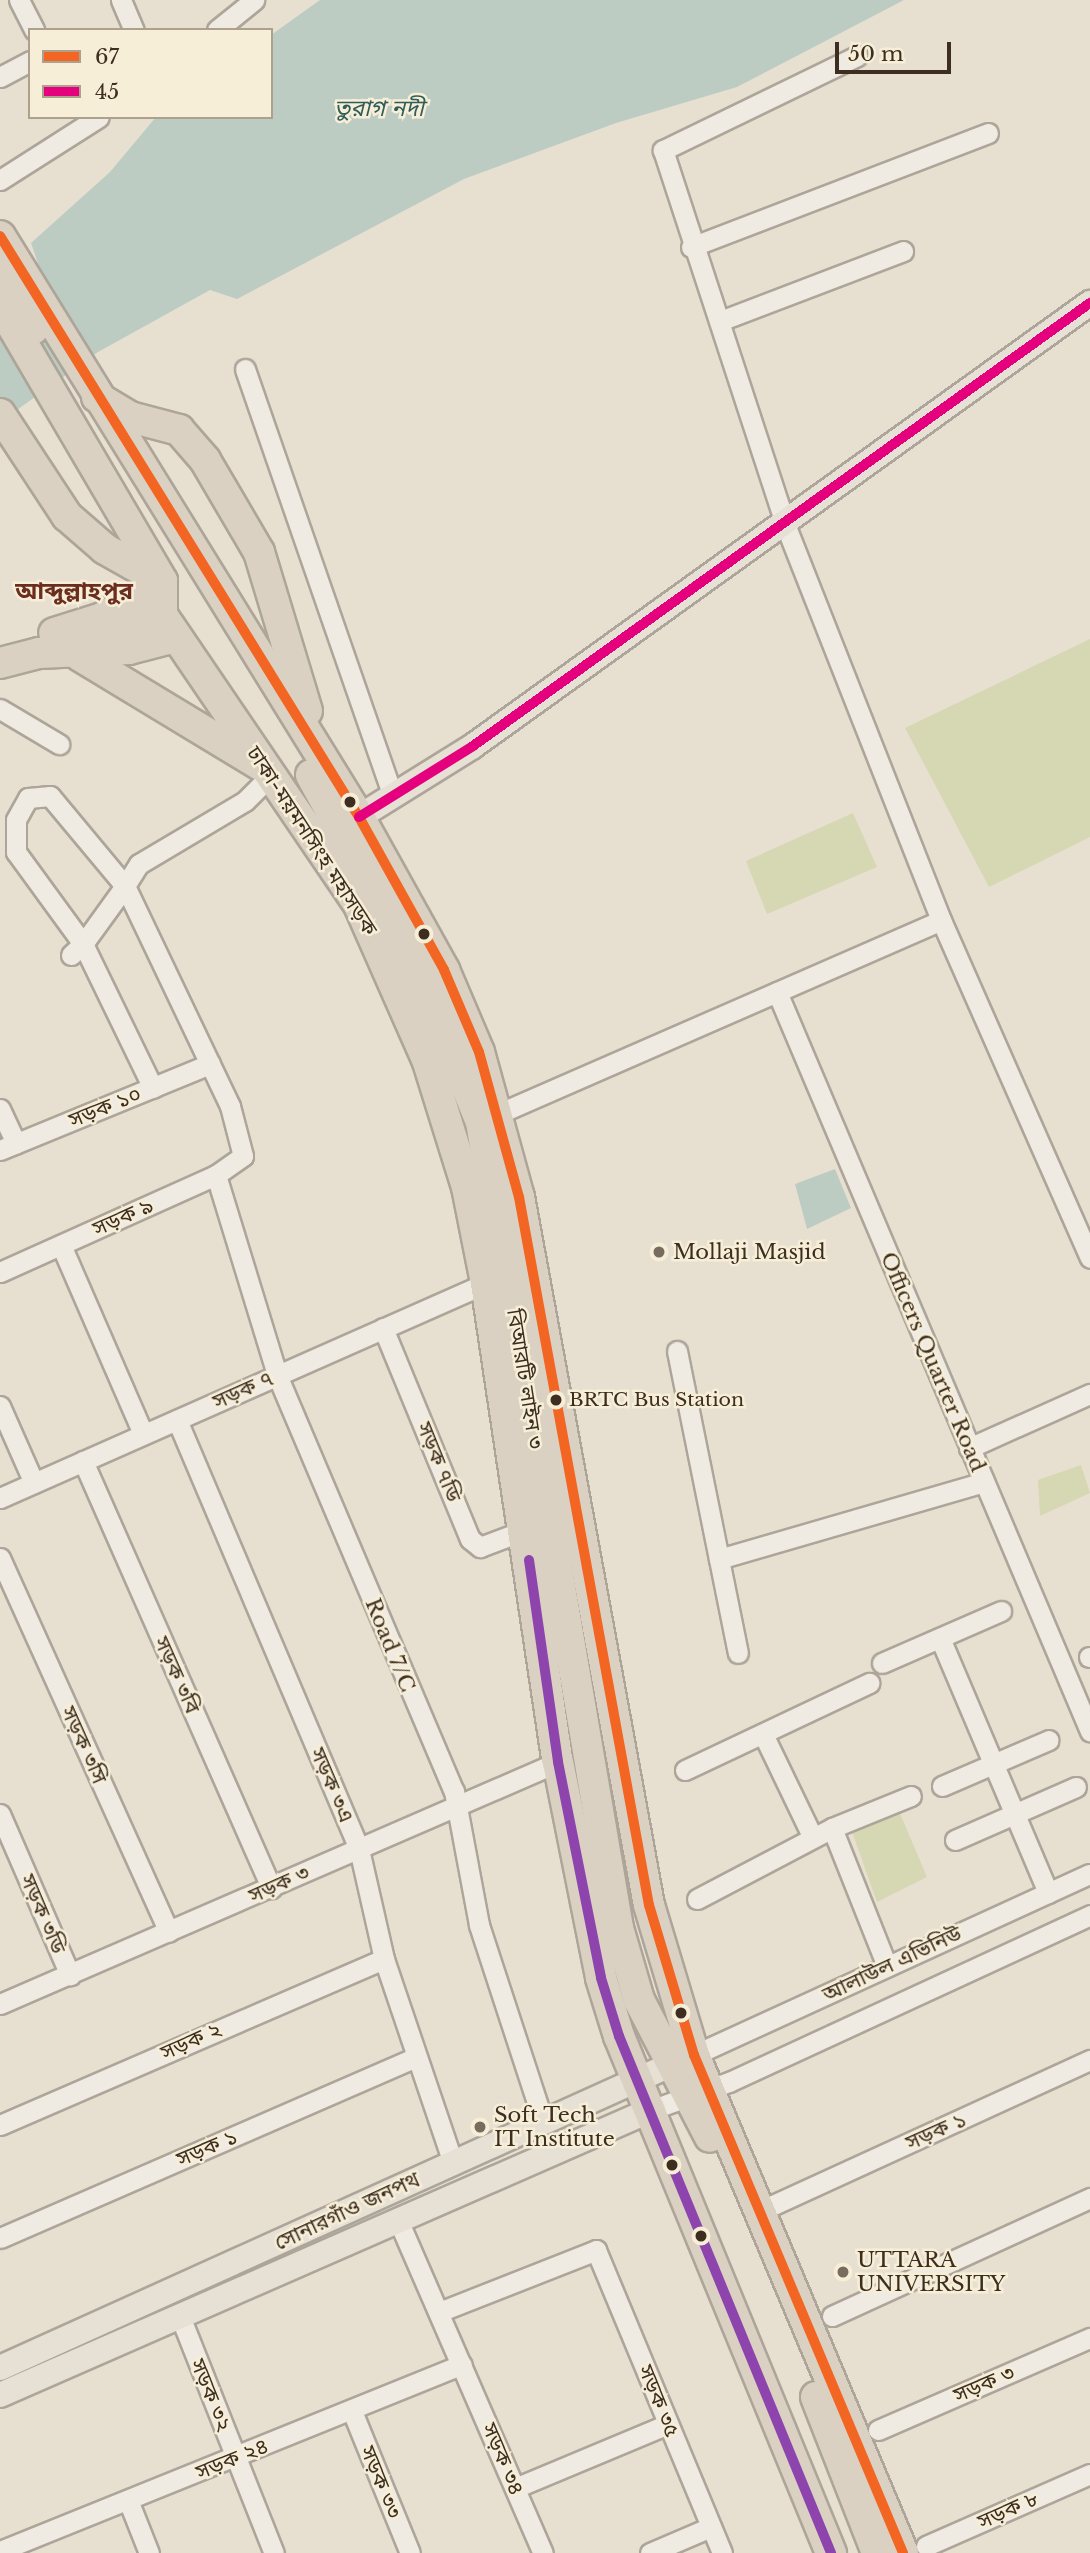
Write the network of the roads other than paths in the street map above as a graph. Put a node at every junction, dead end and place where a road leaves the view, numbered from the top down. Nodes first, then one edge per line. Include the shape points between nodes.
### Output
1 (19, 0) edge
2 (121, 0) edge
3 (254, 0) edge
4 (33, 28) edge
5 (133, 28) edge
6 (219, 28) edge
7 (857, 56) dead end
8 (28, 62) edge
9 (0, 77) edge
10 (79, 123) edge
11 (988, 132) dead end
12 (0, 180) edge
13 (0, 236) edge
14 (691, 247) junction
15 (902, 251) dead end
16 (0, 279) edge
17 (1090, 303) edge
18 (0, 306) edge
19 (720, 321) junction
20 (245, 369) dead end
21 (77, 399) junction
22 (7, 425) edge
23 (785, 524) junction
24 (162, 581) junction
25 (168, 626) junction
26 (54, 633) junction
27 (0, 640) edge
28 (80, 656) junction
29 (0, 663) edge
30 (0, 709) edge
31 (59, 744) dead end
32 (323, 759) junction
33 (264, 771) junction
34 (393, 796) junction
35 (359, 817) junction
36 (125, 886) junction
37 (941, 920) junction
38 (77, 950) junction
39 (777, 992) junction
40 (210, 1064) junction
41 (153, 1087) junction
42 (0, 1109) edge
43 (500, 1113) junction
44 (8, 1147) edge
45 (215, 1175) junction
46 (61, 1245) junction
47 (1090, 1258) edge
48 (0, 1272) edge
49 (486, 1283) junction
50 (383, 1328) junction
51 (677, 1351) dead end
52 (277, 1375) junction
53 (1090, 1394) edge
54 (0, 1406) edge
55 (177, 1420) junction
56 (143, 1434) junction
57 (970, 1448) junction
58 (83, 1461) junction
59 (984, 1482) junction
60 (34, 1483) junction
61 (0, 1498) edge
62 (526, 1530) junction
63 (0, 1558) edge
64 (719, 1559) junction
65 (1001, 1611) dead end
66 (940, 1638) junction
67 (738, 1653) dead end
68 (882, 1663) dead end
69 (869, 1683) dead end
70 (1090, 1731) edge
71 (763, 1734) junction
72 (1049, 1740) dead end
73 (558, 1762) junction
74 (993, 1764) junction
75 (685, 1770) dead end
76 (942, 1786) dead end
77 (1076, 1787) dead end
78 (911, 1796) dead end
79 (456, 1809) junction
80 (0, 1814) edge
81 (1014, 1814) junction
82 (832, 1828) junction
83 (813, 1838) junction
84 (954, 1840) dead end
85 (359, 1849) junction
86 (1090, 1874) edge
87 (271, 1888) junction
88 (1048, 1893) junction
89 (697, 1899) dead end
90 (1090, 1915) edge
91 (169, 1932) junction
92 (384, 1959) junction
93 (887, 1966) junction
94 (70, 1975) junction
95 (0, 2004) edge
96 (414, 2058) junction
97 (683, 2060) junction
98 (1090, 2060) edge
99 (640, 2079) junction
100 (653, 2109) junction
101 (543, 2121) junction
102 (0, 2125) edge
103 (453, 2163) junction
104 (1090, 2198) edge
105 (771, 2206) junction
106 (398, 2220) junction
107 (0, 2238) edge
108 (439, 2312) junction
109 (180, 2316) junction
110 (832, 2316) dead end
111 (1090, 2338) edge
112 (462, 2364) junction
113 (4, 2374) edge
114 (352, 2411) junction
115 (668, 2424) junction
116 (878, 2430) dead end
117 (236, 2458) junction
118 (1090, 2474) edge
119 (516, 2488) junction
120 (128, 2500) junction
121 (711, 2528) junction
122 (8, 2550) edge
123 (915, 2550) edge
124 (149, 2553) edge
125 (274, 2553) edge
126 (410, 2553) edge
127 (543, 2553) edge
128 (650, 2553) edge
129 (722, 2553) edge
130 (831, 2553) edge
131 (877, 2553) edge

1 - 4 street
2 - 5 street
3 - 6 street
7 - 14 street via 663,150
8 - 9 street
10 - 12 street
11 - 14 street
13 - 21 highway
14 - 19 street
15 - 19 street
16 - 21 highway, বিআরটি লাইন ৩
17 - 23 main road
18 - 21 highway
19 - 23 street
20 - 34 street
21 - 24 highway
21 - 32 highway via 229,611
21 - 32 highway via 179,430 233,503 259,552
21 - 97 highway, বিআরটি লাইন ৩ via 303,762 457,1053 481,1122 495,1194 618,1928 639,2000
22 - 24 highway via 67,516 105,549
23 - 34 main road
23 - 37 street
24 - 25 highway
24 - 26 highway via 102,618
25 - 26 highway
25 - 28 highway
25 - 33 highway, ঢাকা-ময়মনসিংহ মহাসড়ক
26 - 27 highway
28 - 29 highway via 39,653
28 - 33 highway
30 - 31 street
32 - 35 highway
33 - 36 street via 245,801 139,864
33 - 49 highway, ঢাকা-ময়মনসিংহ মহাসড়ক via 358,903 404,997 467,1187
34 - 35 main road
35 - 43 highway via 443,970
36 - 38 street
36 - 38 street via 50,796 28,797 16,820 16,852
36 - 40 street
37 - 39 street
37 - 47 street
38 - 41 street
39 - 43 street
39 - 57 street, Officers Quarter Road
40 - 41 street, সড়ক ১০
40 - 45 street, সড়ক ৯ via 241,1130 243,1156
41 - 44 street, সড়ক ১০
42 - 44 street
43 - 97 highway via 621,1775
45 - 46 street, সড়ক ৯
45 - 52 street, Road 7/C
46 - 48 street, সড়ক ৯
46 - 56 street
49 - 50 street, সড়ক ৭
49 - 62 highway, ঢাকা-ময়মনসিংহ মহাসড়ক
50 - 52 street, সড়ক ৭
50 - 62 street, সড়ক ৭ডি via 470,1539 480,1547
51 - 64 street
52 - 55 street, সড়ক ৭
52 - 79 street, Road 7/C via 454,1791
53 - 57 street
54 - 60 street
55 - 56 street, সড়ক ৭
55 - 85 street, সড়ক ৩এ
56 - 58 street, সড়ক ৭
57 - 59 street, Officers Quarter Road
58 - 60 street, সড়ক ৭
58 - 87 street, সড়ক ৩বি
59 - 64 street
59 - 70 street, Officers Quarter Road
60 - 61 street, সড়ক ৭
62 - 73 highway, ঢাকা-ময়মনসিংহ মহাসড়ক
63 - 91 street, সড়ক ৩সি
64 - 67 street
65 - 66 street
66 - 68 street
66 - 74 street
69 - 71 street
71 - 75 street
71 - 83 street
72 - 74 street
73 - 79 street, সড়ক ৩
73 - 99 highway, ঢাকা-ময়মনসিংহ মহাসড়ক via 601,1978
74 - 76 street
74 - 81 street
77 - 81 street
78 - 82 street
79 - 85 street, সড়ক ৩
79 - 101 street, Road 7/C via 479,1925
80 - 94 street, সড়ক ৩ডি
81 - 84 street
81 - 88 street
82 - 83 street
82 - 93 street
83 - 89 street
85 - 87 street, সড়ক ৩
85 - 92 street, সড়ক ৩এ
86 - 88 street, আলাউল এভিনিউ
87 - 91 street, সড়ক ৩
88 - 93 street, আলাউল এভিনিউ
90 - 100 street via 729,2082
91 - 94 street, সড়ক ৩
92 - 96 street, সড়ক ৩এ
92 - 102 street, সড়ক ২
93 - 97 street, আলাউল এভিনিউ
94 - 95 street, সড়ক ৩
96 - 103 street, সড়ক ৩এ
96 - 107 street, সড়ক ১
97 - 99 main road, সোনারগাঁও জনপথ
97 - 105 highway
97 - 131 highway, বিআরটি লাইন ৩ via 739,2192
98 - 105 street, সড়ক ১
99 - 100 highway, ঢাকা-ময়মনসিংহ মহাসড়ক
99 - 101 main road, সোনারগাঁও জনপথ
100 - 106 main road, সোনারগাঁও জনপথ
100 - 130 highway, ঢাকা-ময়মনসিংহ মহাসড়ক
101 - 103 main road, সোনারগাঁও জনপথ
103 - 113 main road, সোনারগাঁও জনপথ
104 - 110 street
105 - 123 highway
106 - 108 street, সড়ক ৩৪
106 - 109 main road, সোনারগাঁও জনপথ
108 - 112 street, সড়ক ৩৪
108 - 115 street, সড়ক ৩৫ via 596,2250
109 - 113 main road, সোনারগাঁও জনপথ
109 - 117 street, সড়ক ৩২
111 - 116 street, সড়ক ৩
112 - 114 street, সড়ক ২৪
112 - 119 street, সড়ক ৩৪
114 - 117 street, সড়ক ২৪
114 - 126 street, সড়ক ৩৩
115 - 119 street
115 - 121 street, সড়ক ৩৫
117 - 120 street, সড়ক ২৪
117 - 125 street, সড়ক ৩২
118 - 123 street, সড়ক ৮
119 - 127 street, সড়ক ৩৪
120 - 122 street, সড়ক ২৪
120 - 124 street
121 - 128 street
121 - 129 street, সড়ক ৩৫

